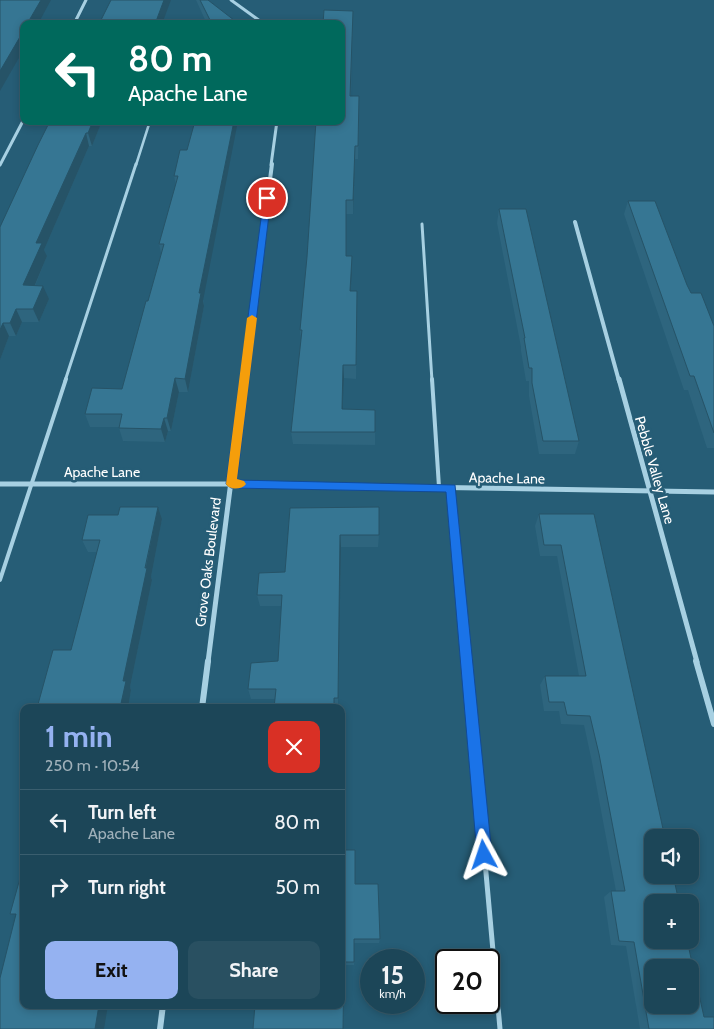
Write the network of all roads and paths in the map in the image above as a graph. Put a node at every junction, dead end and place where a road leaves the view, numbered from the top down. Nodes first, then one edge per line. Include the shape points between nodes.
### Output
1 (86, 0) edge
2 (231, 0) edge
3 (76, 20) edge
4 (258, 20) edge
5 (21, 125) edge
6 (149, 125) edge
7 (276, 125) edge
8 (0, 165) edge
9 (575, 222) dead end
10 (422, 224) dead end
11 (0, 484) edge
12 (31, 484) junction
13 (231, 484) junction
14 (439, 487) junction
15 (452, 488) junction
16 (649, 492) junction
17 (714, 492) edge
18 (0, 580) edge
19 (203, 704) edge
20 (714, 724) edge
21 (162, 1009) edge
22 (160, 1029) edge
23 (500, 1029) edge

1 - 3 street
2 - 4 street
5 - 8 street
6 - 12 lane
7 - 13 street, Grove Oaks Boulevard
9 - 16 street, Pebble Valley Lane
10 - 14 lane
11 - 12 street, Apache Lane
12 - 13 street, Apache Lane
12 - 18 lane
13 - 14 street, Apache Lane
13 - 19 street, Grove Oaks Boulevard
14 - 15 street, Apache Lane
15 - 16 street, Apache Lane
15 - 23 lane
16 - 17 street, Apache Lane
16 - 20 street, Pebble Valley Lane
21 - 22 street

